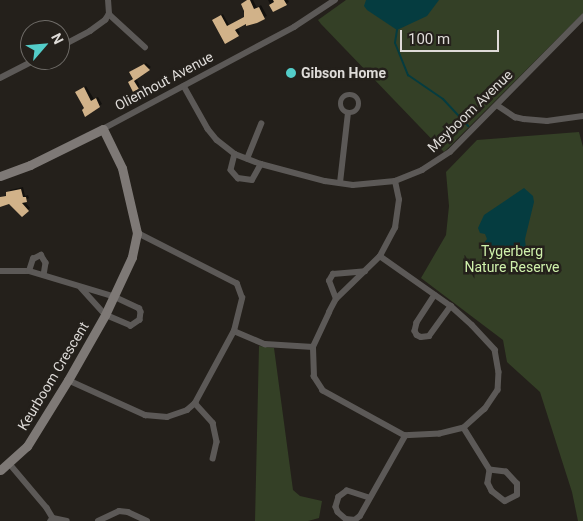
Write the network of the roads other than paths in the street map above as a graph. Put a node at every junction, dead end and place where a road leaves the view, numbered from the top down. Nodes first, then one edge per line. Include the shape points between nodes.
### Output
1 (108, 0) edge
2 (335, 0) edge
3 (109, 14) junction
4 (583, 17) edge
5 (70, 42) edge
6 (145, 47) dead end
7 (20, 68) edge
8 (0, 78) edge
9 (184, 86) junction
10 (497, 105) junction
11 (348, 114) dead end
12 (583, 116) edge
13 (261, 124) dead end
14 (103, 129) junction
15 (235, 154) junction
16 (247, 159) junction
17 (261, 164) junction
18 (0, 176) edge
19 (394, 181) junction
20 (340, 183) junction
21 (137, 233) junction
22 (380, 256) junction
23 (0, 271) edge
24 (29, 271) junction
25 (365, 271) junction
26 (44, 275) junction
27 (81, 288) junction
28 (435, 295) junction
29 (113, 296) junction
30 (336, 299) junction
31 (450, 306) junction
32 (105, 315) junction
33 (234, 331) junction
34 (313, 347) junction
35 (68, 380) junction
36 (195, 403) junction
37 (464, 428) junction
38 (405, 436) junction
39 (213, 460) dead end
40 (9, 463) junction
41 (0, 470) edge
42 (490, 470) junction
43 (369, 498) junction
44 (52, 519) edge
45 (67, 521) edge
46 (98, 521) edge
47 (147, 521) edge

1 - 3 street
2 - 9 street, Olienhout Avenue via 294,27
3 - 5 street via 94,29
3 - 6 street
4 - 10 street, Meyboom Avenue
7 - 8 street
9 - 14 street, Olienhout Avenue
9 - 15 street, Meyboom Avenue via 208,129
10 - 12 street via 524,120
10 - 19 street, Meyboom Avenue via 440,159
11 - 20 street
13 - 16 street
14 - 18 street, Olienhout Avenue
14 - 21 street, Keurboom Crescent via 122,168
15 - 16 street, Meyboom Avenue
15 - 17 street via 231,170 238,178 252,180
16 - 17 street, Meyboom Avenue
17 - 20 street, Meyboom Avenue
19 - 20 street, Meyboom Avenue via 366,185
19 - 22 street via 399,214
21 - 29 street, Keurboom Crescent via 132,256
21 - 33 street via 237,284 242,298
22 - 25 street
22 - 28 street
23 - 24 street
24 - 26 street
24 - 26 street via 33,259 41,255 46,262
25 - 30 street
25 - 30 street via 333,274 330,281
26 - 27 street
27 - 29 street
27 - 32 street
28 - 31 street
28 - 31 street via 417,323 417,335 429,336
29 - 32 street, Keurboom Crescent
29 - 32 street, Keurboom Crescent via 139,308 140,320 131,326
30 - 34 street
31 - 37 street via 488,341 499,362 498,390 493,400
32 - 35 street, Keurboom Crescent
33 - 34 street via 265,344
33 - 36 street
34 - 38 street via 314,377 323,391
35 - 36 street via 157,418 176,414
35 - 40 street, Keurboom Crescent via 27,446
36 - 39 street via 213,423 216,442
37 - 38 street via 440,434
37 - 42 street
38 - 43 street
40 - 41 street, Keurboom Crescent
40 - 44 street via 44,504
42 - 42 street via 506,472 517,484 517,495 505,501 496,496 488,483
43 - 43 street via 355,520 342,516 336,507 339,497 347,491
44 - 45 street
46 - 47 street via 119,511

